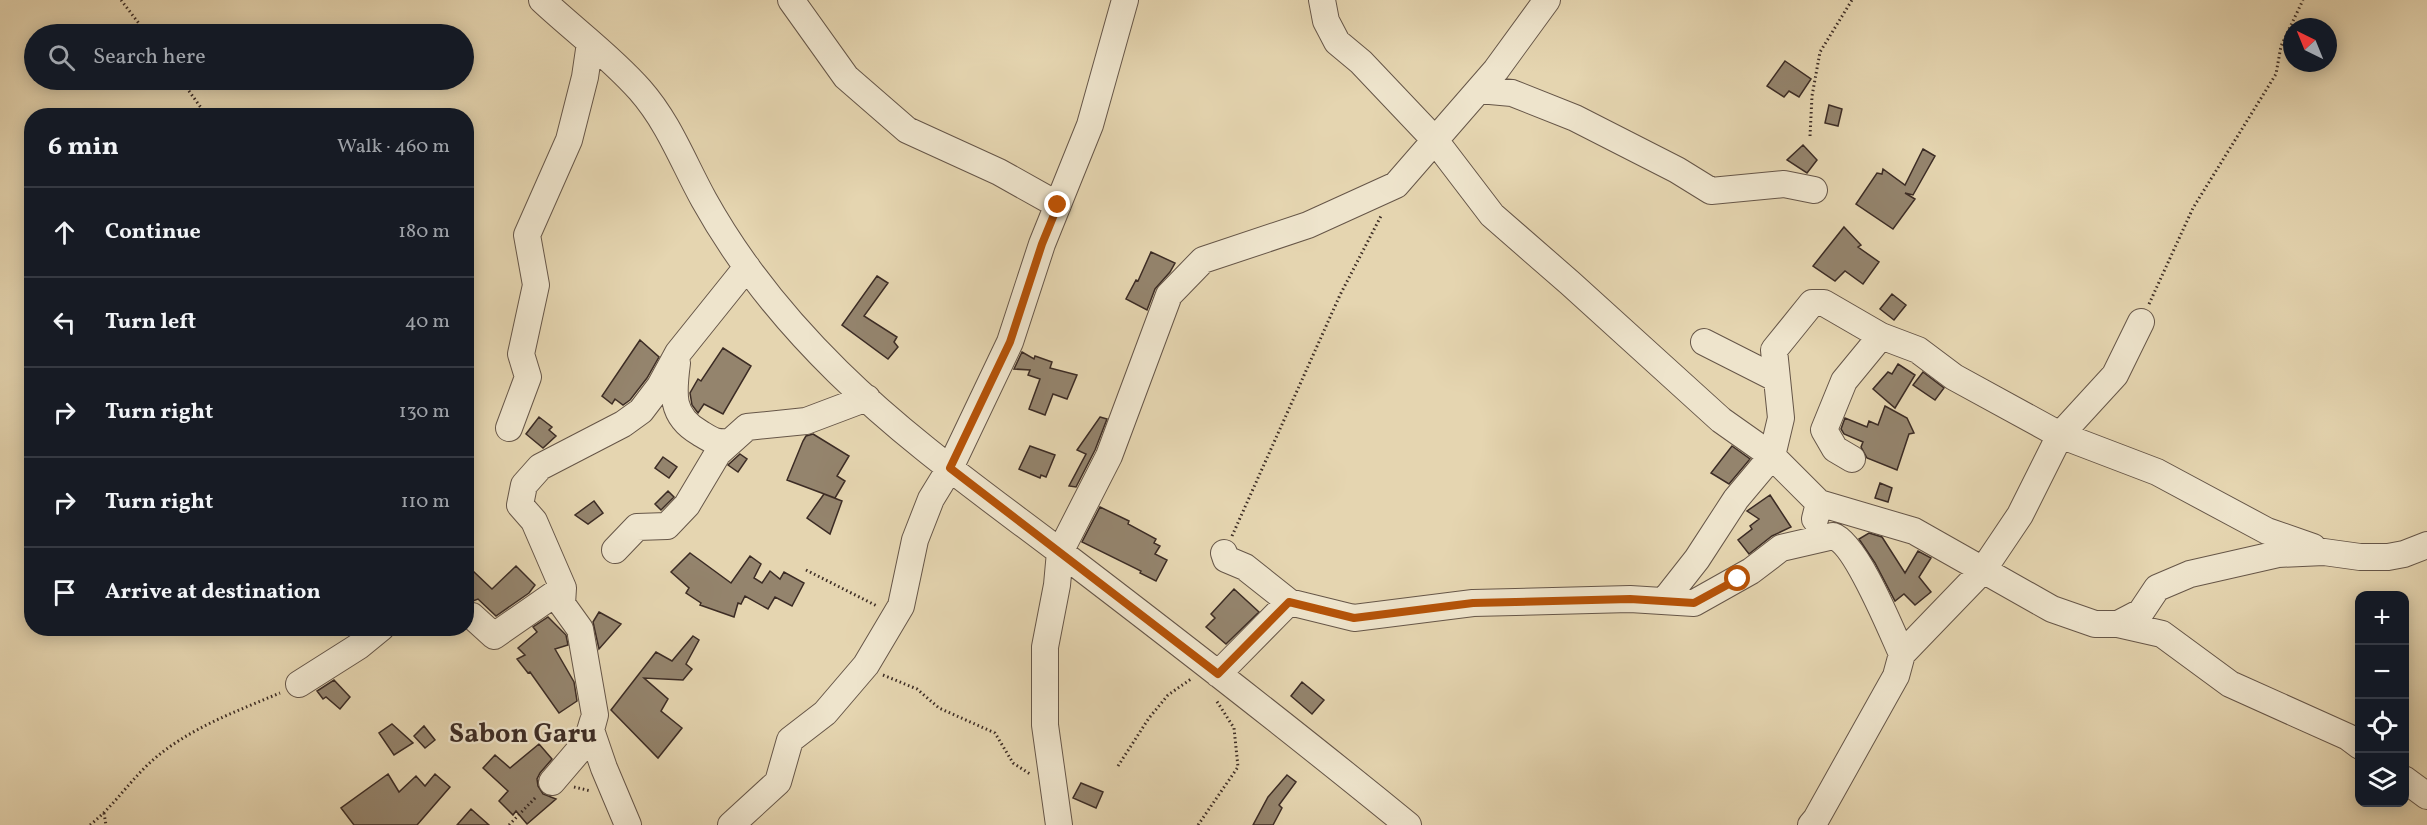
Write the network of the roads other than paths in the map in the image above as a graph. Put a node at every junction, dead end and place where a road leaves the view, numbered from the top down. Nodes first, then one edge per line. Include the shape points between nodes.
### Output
1 (542, 0) edge
2 (792, 0) edge
3 (1125, 0) edge
4 (1322, 0) edge
5 (1547, 0) edge
6 (590, 43) junction
7 (1479, 90) junction
8 (1434, 139) junction
9 (1814, 190) dead end
10 (1058, 205) junction
11 (747, 267) junction
12 (2141, 322) road end
13 (1881, 336) junction
14 (1704, 342) dead end
15 (678, 353) junction
16 (1777, 379) junction
17 (867, 398) junction
18 (676, 407) junction
19 (641, 411) junction
20 (509, 428) dead end
21 (2060, 435) junction
22 (730, 442) junction
23 (1772, 456) junction
24 (1852, 459) dead end
25 (950, 468) junction
26 (1818, 503) junction
27 (1811, 540) junction
28 (2427, 545) edge
29 (615, 550) dead end
30 (1060, 552) junction
31 (2324, 552) junction
32 (1224, 554) road end
33 (1983, 570) junction
34 (563, 588) junction
35 (1289, 602) junction
36 (1664, 602) junction
37 (474, 618) edge
38 (2118, 624) junction
39 (371, 636) edge
40 (1902, 654) junction
41 (1212, 677) junction
42 (299, 684) road end
43 (595, 715) junction
44 (2355, 742) edge
45 (552, 782) road end
46 (2409, 783) edge
47 (2427, 796) edge
48 (628, 825) edge
49 (731, 825) edge
50 (1059, 825) edge
51 (1408, 825) edge
52 (1810, 825) edge

1 - 6 street
2 - 10 street via 846,77 907,130 999,172
3 - 10 street via 1090,125
4 - 8 street via 1326,21 1337,42
5 - 7 street
6 - 11 street via 641,91 674,137 704,200
6 - 20 street via 569,140 527,236 536,285 521,354 528,376
7 - 8 street
7 - 9 street via 1512,93 1575,118 1711,191 1784,184
8 - 23 street via 1492,215 1721,420
8 - 30 street via 1396,185 1308,225 1203,260 1169,295 1109,456
10 - 25 street via 1010,342
11 - 15 street
11 - 17 street via 793,324
12 - 21 street via 2115,375
13 - 16 street via 1824,303 1812,303 1774,350
13 - 21 street via 1918,350 1954,377
13 - 24 street via 1844,381 1824,430 1835,449
14 - 16 street
15 - 18 street
15 - 19 street
16 - 23 street via 1781,418
17 - 22 street via 806,421 747,427
17 - 25 street
18 - 19 street
18 - 22 street via 687,426 716,443
19 - 34 street via 540,468 524,485 520,505 534,521
21 - 31 street via 2157,472 2267,531
21 - 33 street via 2020,515
22 - 29 street via 718,453 687,505 668,526 637,527
23 - 26 street
23 - 36 street via 1736,499
25 - 30 street
25 - 49 street via 931,499 915,540 902,606 866,666 825,713 790,741 778,782
26 - 27 street
26 - 33 street via 1914,531
27 - 36 street via 1781,548 1744,575 1694,603
27 - 40 street via 1833,536 1849,548
28 - 31 street via 2388,557
30 - 41 street
30 - 50 street via 1045,647 1045,725
31 - 38 street via 2278,554 2190,574 2157,588 2141,612
32 - 35 street via 1226,560 1245,567
33 - 38 street via 2052,609 2095,624
33 - 40 street
34 - 37 street via 494,636
34 - 43 street via 562,604 579,629
35 - 36 street via 1354,618 1473,603 1630,599
35 - 41 street
38 - 44 street via 2162,634 2230,684
39 - 42 street
40 - 52 street via 1896,676
41 - 51 street
43 - 45 street via 587,741
43 - 48 street via 591,730
46 - 47 street

